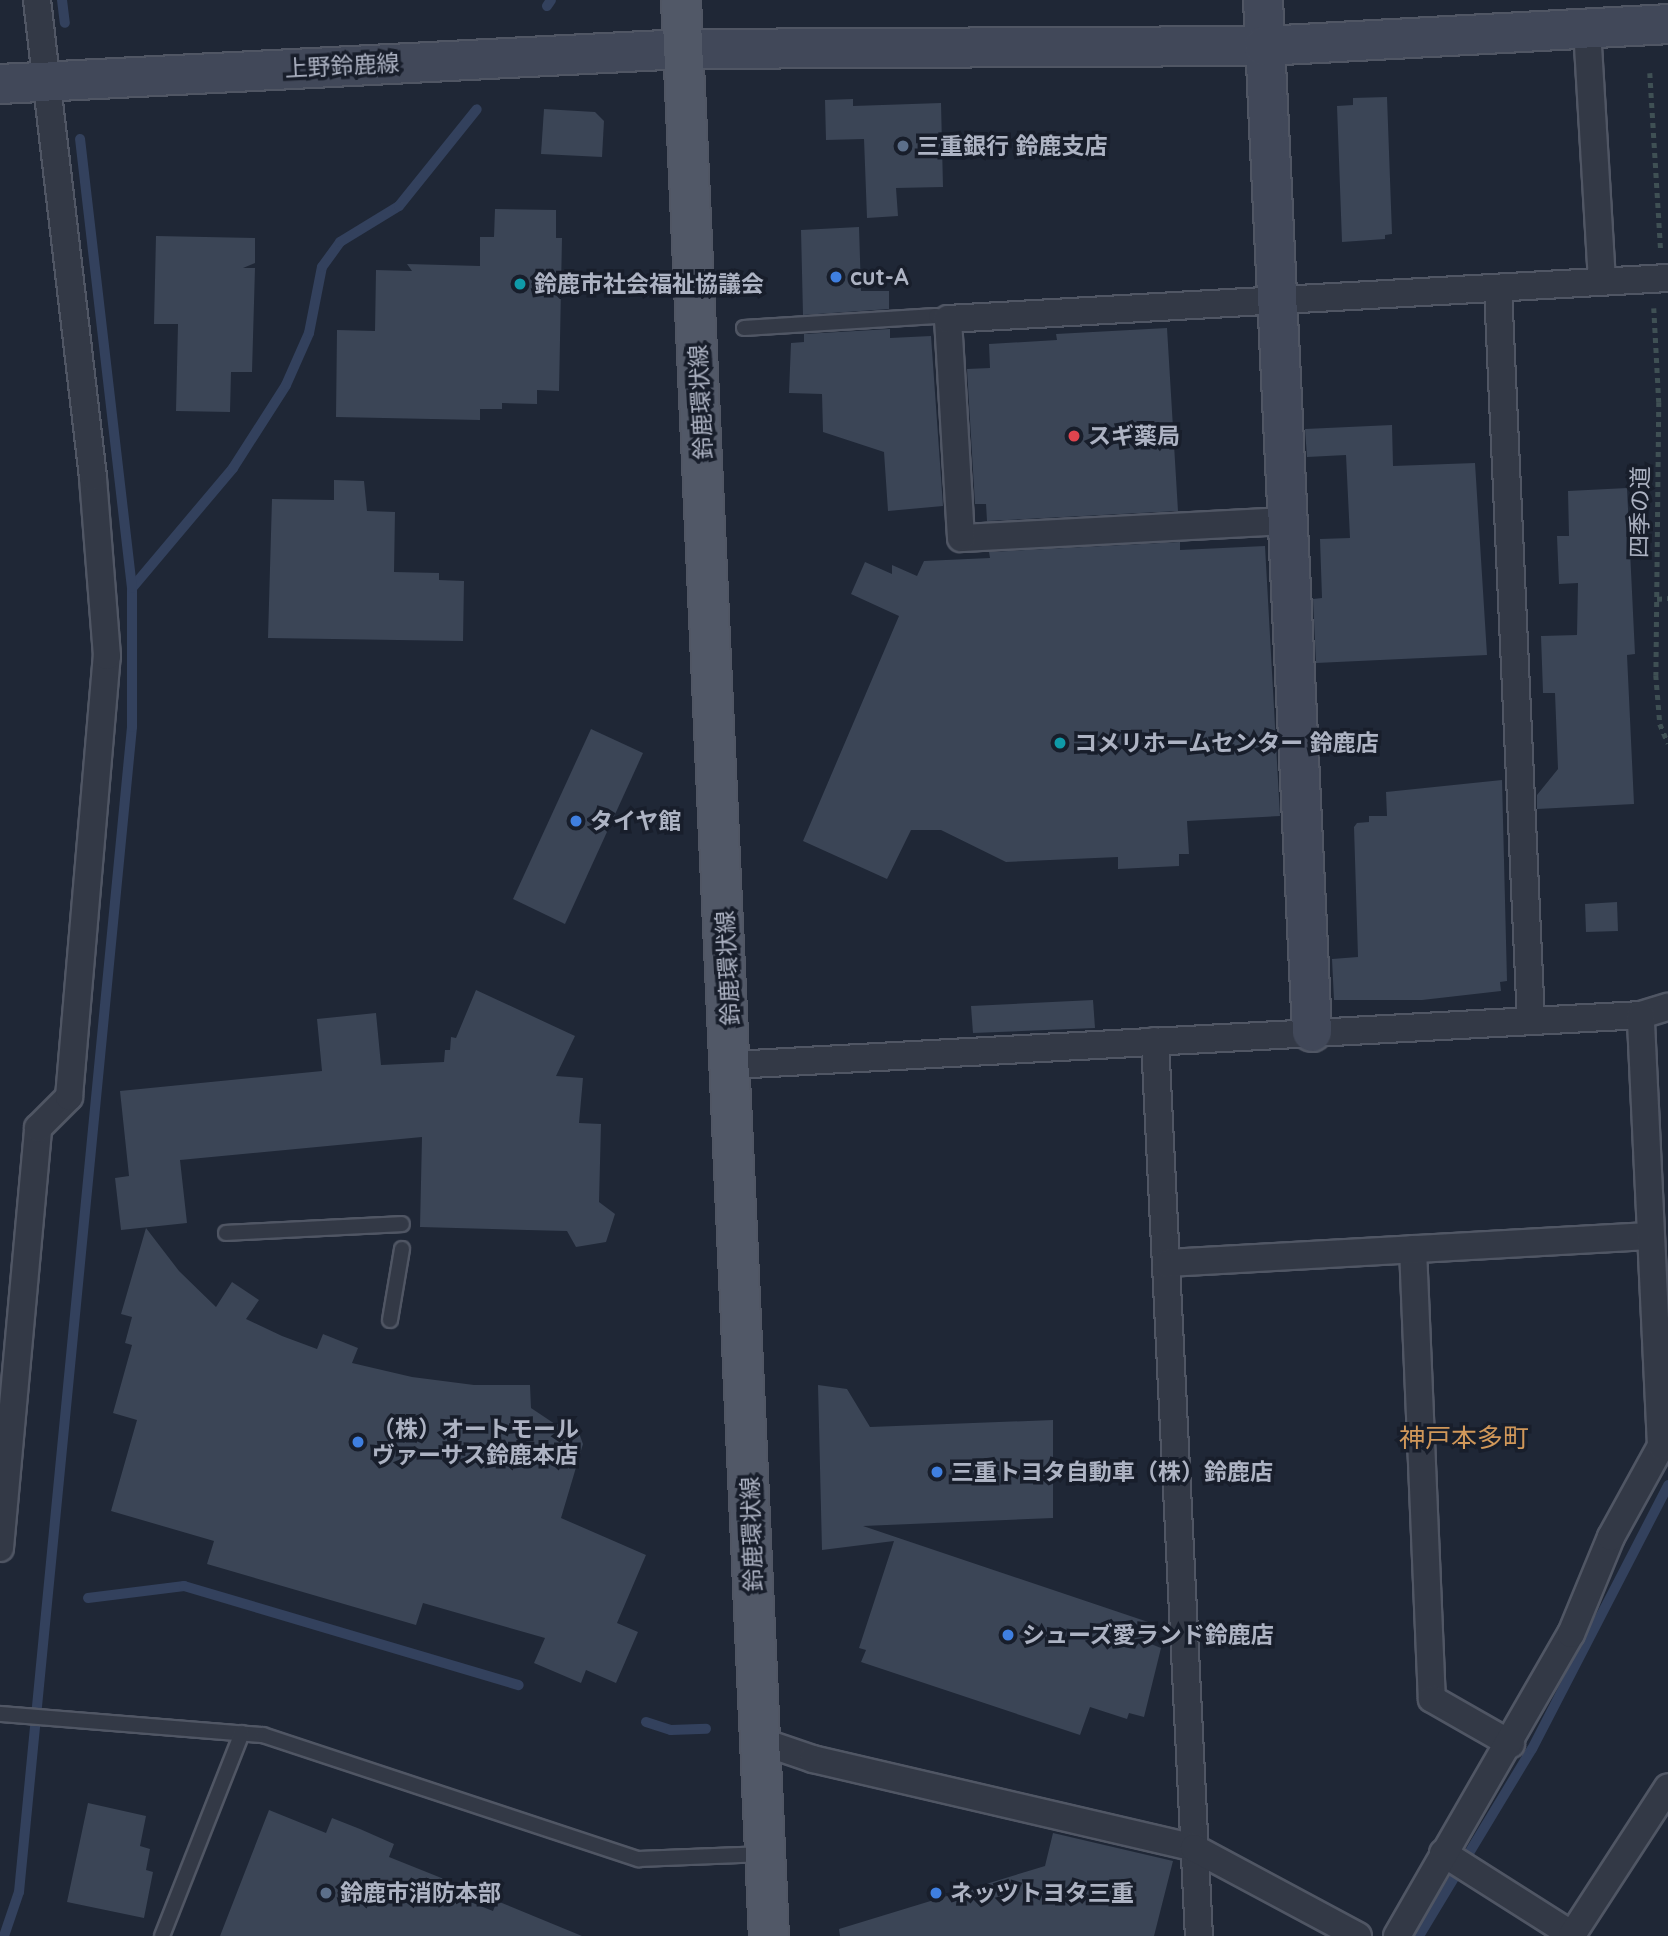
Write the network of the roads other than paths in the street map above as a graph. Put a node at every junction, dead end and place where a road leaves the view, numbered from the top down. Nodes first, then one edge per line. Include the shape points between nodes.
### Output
1 (37, 0) edge
2 (681, 0) edge
3 (1263, 0) edge
4 (1668, 24) edge
5 (1587, 29) junction
6 (1264, 46) junction
7 (684, 49) junction
8 (47, 82) junction
9 (0, 84) edge
10 (1661, 279) edge
11 (1602, 281) junction
12 (1498, 289) junction
13 (1278, 301) junction
14 (948, 319) junction
15 (744, 328) dead end
16 (1287, 521) junction
17 (1668, 1007) edge
18 (1641, 1015) junction
19 (1531, 1020) junction
20 (1312, 1032) junction
21 (1156, 1041) junction
22 (733, 1065) junction
23 (402, 1224) dead end
24 (226, 1233) dead end
25 (1649, 1236) junction
26 (402, 1249) dead end
27 (1413, 1250) junction
28 (1167, 1263) junction
29 (390, 1320) dead end
30 (0, 1548) edge
31 (7, 1714) edge
32 (242, 1733) junction
33 (760, 1741) junction
34 (1511, 1744) junction
35 (1668, 1787) edge
36 (1194, 1848) junction
37 (765, 1854) junction
38 (1456, 1862) junction
39 (162, 1936) edge
40 (769, 1936) edge
41 (1199, 1936) edge
42 (1358, 1936) edge
43 (1397, 1936) edge
44 (1573, 1936) edge

1 - 8 street
2 - 7 main road, 鈴鹿環状線
3 - 6 street
4 - 5 street, 上野鈴鹿線
5 - 6 street, 上野鈴鹿線
5 - 11 street
6 - 7 street, 上野鈴鹿線
6 - 13 street
7 - 8 street, 上野鈴鹿線
7 - 22 main road, 鈴鹿環状線
8 - 9 street, 上野鈴鹿線
8 - 30 street via 93,477 107,669 69,1097 38,1128
10 - 11 street
11 - 12 street
12 - 13 street
12 - 19 street
13 - 14 street
13 - 16 street
14 - 15 lane via 936,316
14 - 16 street via 961,538
16 - 20 street
17 - 18 street
18 - 19 street
18 - 25 street
19 - 20 street
20 - 21 street
21 - 22 street
21 - 28 street
22 - 33 main road, 鈴鹿環状線
23 - 24 lane
25 - 27 street
25 - 34 street via 1661,1446 1611,1537 1571,1634
26 - 29 lane
27 - 28 street
27 - 34 street via 1432,1699
28 - 36 street
31 - 32 lane
32 - 37 lane via 263,1735 639,1859
32 - 39 lane
33 - 36 street via 813,1759
33 - 37 main road, 鈴鹿環状線
34 - 38 street
35 - 44 street
36 - 41 street
36 - 42 street
37 - 40 main road, 鈴鹿環状線
38 - 43 street
38 - 44 street

